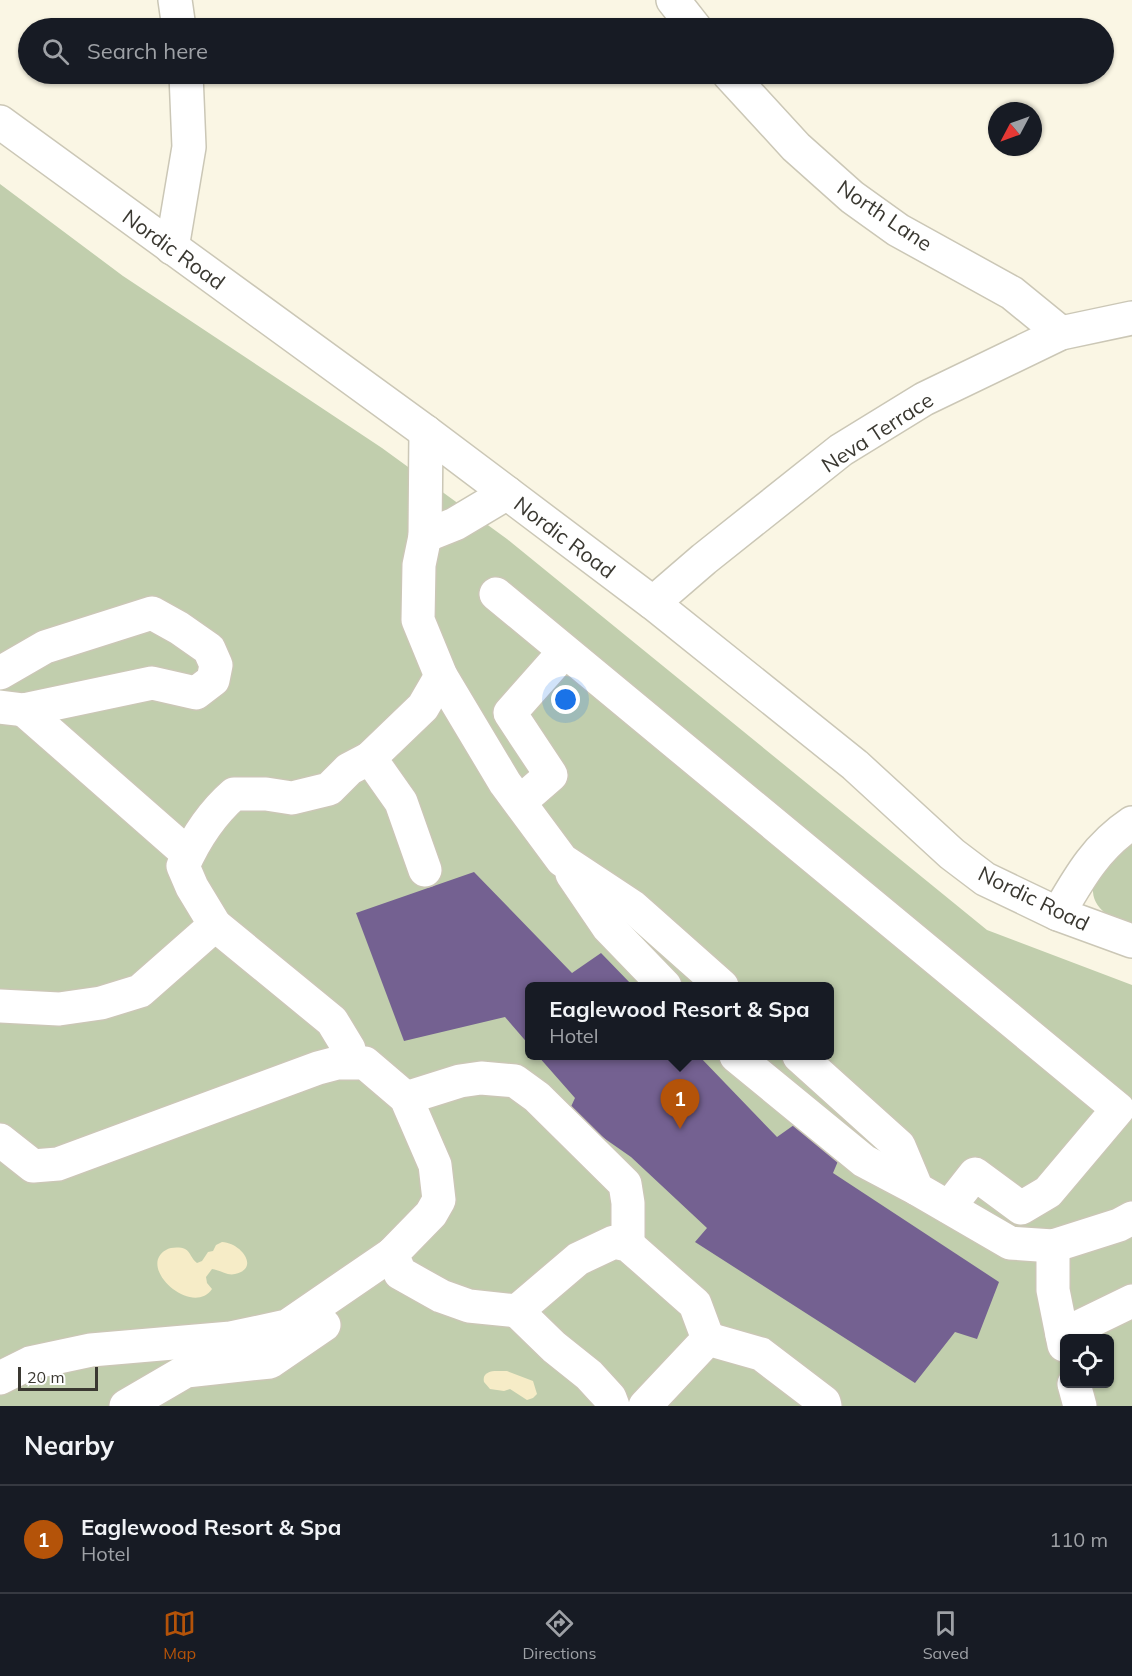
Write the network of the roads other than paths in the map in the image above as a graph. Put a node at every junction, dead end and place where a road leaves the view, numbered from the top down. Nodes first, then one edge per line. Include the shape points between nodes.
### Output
1 (175, 0) edge
2 (673, 0) edge
3 (178, 18) edge
4 (687, 18) edge
5 (186, 84) edge
6 (738, 84) edge
7 (4, 132) edge
8 (172, 249) junction
9 (1132, 318) edge
10 (1061, 333) junction
11 (426, 432) junction
12 (507, 493) junction
13 (425, 536) junction
14 (496, 594) dead end
15 (653, 603) junction
16 (564, 652) junction
17 (0, 673) edge
18 (441, 676) junction
19 (12, 708) edge
20 (370, 758) junction
21 (520, 802) junction
22 (1132, 823) edge
23 (188, 854) junction
24 (562, 860) junction
25 (425, 870) dead end
26 (1058, 914) junction
27 (215, 925) junction
28 (1132, 941) edge
29 (661, 982) edge
30 (716, 982) edge
31 (0, 1006) edge
32 (350, 1058) junction
33 (741, 1060) edge
34 (803, 1060) edge
35 (406, 1098) junction
36 (0, 1140) edge
37 (917, 1189) junction
38 (949, 1207) junction
39 (1132, 1218) edge
40 (628, 1245) junction
41 (1053, 1246) junction
42 (396, 1263) junction
43 (1132, 1300) edge
44 (517, 1311) junction
45 (1063, 1334) edge
46 (1074, 1334) edge
47 (708, 1340) junction
48 (0, 1378) edge
49 (1075, 1388) edge
50 (126, 1406) edge
51 (613, 1406) edge
52 (645, 1406) edge
53 (825, 1406) edge
54 (1080, 1406) edge

1 - 3 street
2 - 4 street
5 - 8 street via 189,147
6 - 10 street, North Lane via 796,147 852,197 898,230 1012,293
7 - 8 street, Nordic Road
8 - 11 street, Nordic Road
9 - 10 street, Neva Terrace
10 - 15 street, Neva Terrace via 924,399 841,450
11 - 12 street, Nordic Road
11 - 13 street
12 - 13 street via 455,524
12 - 15 street, Nordic Road
13 - 18 street via 419,565 418,620
14 - 16 street
15 - 26 street, Nordic Road via 847,758 952,854 985,879
16 - 21 street via 510,713 550,775
16 - 38 street via 1118,1109 1048,1192 1021,1208 975,1174
17 - 19 street via 45,648 152,613 209,650 216,666 213,680 196,693 152,683
18 - 20 street via 423,707
18 - 21 street
19 - 23 street
20 - 23 street via 349,769 329,789 292,798 234,794 207,822
20 - 25 street via 401,802
21 - 24 street
22 - 26 street via 1099,849
23 - 27 street via 183,866
24 - 29 street via 608,927
24 - 30 street via 633,907
26 - 28 street, Nordic Road
27 - 31 street via 140,991 59,1010
27 - 32 street via 332,1021
32 - 35 street
32 - 36 street via 58,1164 33,1166
33 - 37 street via 864,1161
34 - 37 street via 899,1146
35 - 40 street via 460,1081 515,1081 537,1097 625,1184
35 - 42 street via 435,1165 439,1200
37 - 38 street
38 - 41 street via 1010,1243
39 - 41 street
40 - 44 street via 614,1242 578,1259
40 - 47 street via 694,1304
41 - 45 street via 1053,1290
42 - 44 street via 441,1296 469,1306
42 - 48 street via 287,1326 231,1338 91,1350 30,1363
42 - 50 street via 270,1362 186,1371
43 - 46 street
44 - 51 street via 589,1375
47 - 52 street
47 - 53 street via 761,1354
49 - 54 street

